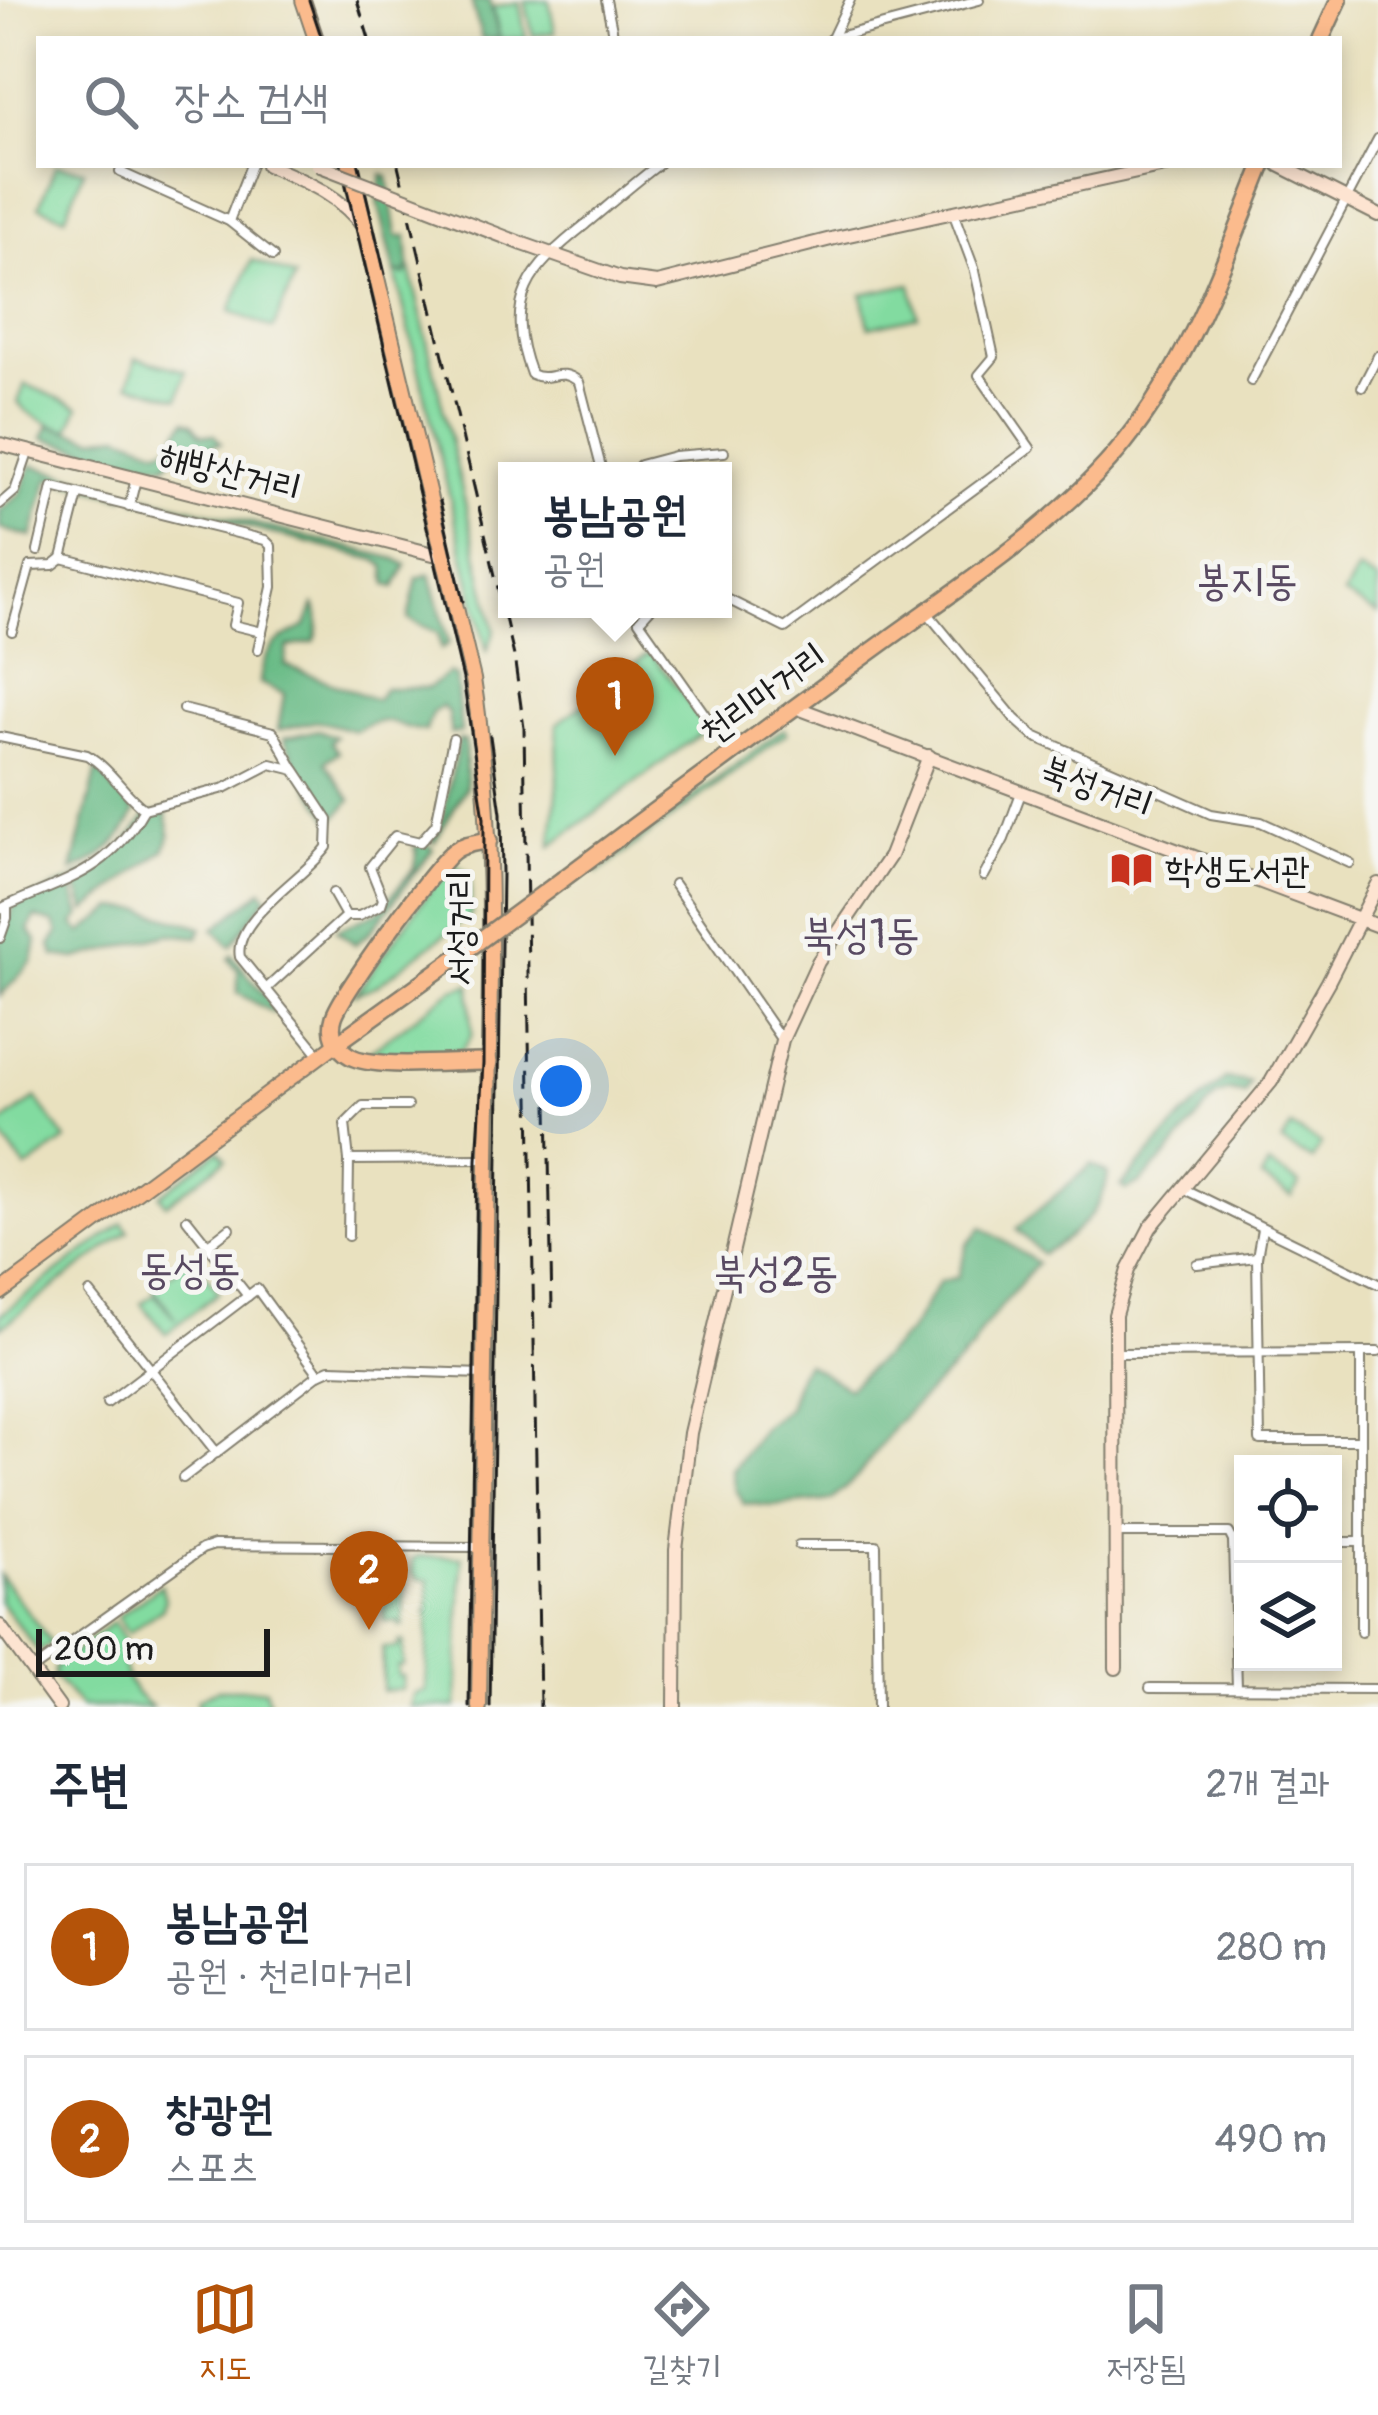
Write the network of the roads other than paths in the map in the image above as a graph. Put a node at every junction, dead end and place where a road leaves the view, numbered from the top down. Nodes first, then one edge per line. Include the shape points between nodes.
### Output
1 (303, 0) edge
2 (606, 0) edge
3 (850, 0) edge
4 (979, 0) edge
5 (1339, 0) edge
6 (315, 36) edge
7 (613, 36) edge
8 (832, 36) edge
9 (839, 36) edge
10 (1322, 36) edge
11 (1378, 139) edge
12 (121, 168) edge
13 (250, 168) edge
14 (274, 168) edge
15 (326, 168) edge
16 (351, 168) edge
17 (1155, 168) edge
18 (1262, 168) edge
19 (1285, 168) edge
20 (643, 170) edge
21 (1346, 199) junction
22 (953, 212) junction
23 (1378, 215) edge
24 (229, 221) junction
25 (370, 242) junction
26 (548, 254) junction
27 (273, 256) dead end
28 (1378, 356) edge
29 (1251, 381) dead end
30 (1363, 387) dead end
31 (0, 444) edge
32 (29, 451) junction
33 (724, 452) dead end
34 (600, 462) edge
35 (651, 462) edge
36 (136, 479) junction
37 (78, 495) junction
38 (0, 504) edge
39 (129, 507) junction
40 (38, 551) dead end
41 (445, 557) junction
42 (62, 558) junction
43 (732, 602) edge
44 (926, 611) junction
45 (643, 618) edge
46 (12, 631) dead end
47 (262, 632) junction
48 (258, 649) dead end
49 (795, 707) junction
50 (183, 709) dead end
51 (0, 737) edge
52 (453, 739) dead end
53 (282, 743) junction
54 (732, 753) junction
55 (929, 756) junction
56 (271, 764) junction
57 (295, 770) junction
58 (1022, 792) junction
59 (144, 808) junction
60 (489, 840) junction
61 (1350, 863) dead end
62 (984, 876) dead end
63 (674, 884) dead end
64 (1378, 884) edge
65 (333, 893) dead end
66 (3, 908) edge
67 (346, 916) junction
68 (1360, 920) junction
69 (1378, 926) edge
70 (0, 938) edge
71 (266, 989) junction
72 (782, 1040) junction
73 (336, 1044) junction
74 (320, 1055) junction
75 (489, 1062) junction
76 (406, 1106) dead end
77 (487, 1159) junction
78 (350, 1160) junction
79 (1182, 1188) junction
80 (187, 1219) dead end
81 (230, 1228) dead end
82 (1262, 1229) junction
83 (348, 1236) dead end
84 (208, 1245) junction
85 (1257, 1257) junction
86 (1197, 1264) dead end
87 (1378, 1284) edge
88 (0, 1293) edge
89 (91, 1294) dead end
90 (248, 1296) junction
91 (1361, 1352) junction
92 (1378, 1352) edge
93 (1115, 1353) junction
94 (1257, 1356) junction
95 (149, 1371) junction
96 (319, 1374) junction
97 (485, 1374) junction
98 (107, 1402) dead end
99 (1361, 1440) junction
100 (217, 1453) junction
101 (184, 1478) dead end
102 (1361, 1526) junction
103 (1374, 1526) dead end
104 (1116, 1533) junction
105 (1234, 1537) edge
106 (1342, 1542) edge
107 (1361, 1542) junction
108 (799, 1545) dead end
109 (481, 1547) junction
110 (1238, 1563) edge
111 (0, 1626) edge
112 (1361, 1632) dead end
113 (1116, 1668) dead end
114 (32, 1670) junction
115 (1150, 1688) dead end
116 (1237, 1688) junction
117 (1378, 1689) edge
118 (59, 1707) edge
119 (479, 1707) edge
120 (675, 1707) edge
121 (878, 1707) edge

1 - 6 main road
2 - 7 street
3 - 8 street
4 - 9 street
5 - 10 highway
11 - 21 street
12 - 24 street
13 - 24 street
14 - 25 street via 341,202
15 - 26 street, bridge
16 - 25 main road, 서성거리
17 - 22 street
18 - 44 highway, 천리마거리 via 1201,321 1124,443 1047,520
19 - 21 street
20 - 26 street
21 - 23 street
21 - 29 street
22 - 26 street via 656,283
22 - 43 street via 994,357 979,375 1030,448 784,628
24 - 27 street
25 - 41 main road, 서성거리
26 - 34 street via 523,296 526,361 536,377 560,373 579,382
28 - 30 street
31 - 32 street, 해방산거리
32 - 36 street, 해방산거리
32 - 38 street via 15,491
33 - 35 street
36 - 39 street
36 - 41 street, 해방산거리
37 - 39 street
37 - 40 street via 53,487
37 - 42 street
39 - 47 street via 269,542 272,587
41 - 60 main road, 서성거리 via 476,697
42 - 46 street via 30,566
42 - 47 street via 238,602 233,625
44 - 49 highway, 천리마거리
44 - 61 street via 1034,736 1211,814 1261,822
45 - 54 street
47 - 48 street
49 - 54 highway, 천리마거리
49 - 55 street, 북성거리
50 - 53 street via 268,730
51 - 59 street via 98,760
52 - 67 street via 436,824 419,842 394,836 370,867 381,905
53 - 56 street
53 - 57 street
54 - 73 highway, 천리마거리, bridge
55 - 58 street, 북성거리
55 - 72 street via 890,856 818,962
56 - 57 street
56 - 59 street via 225,788
57 - 71 street via 329,834 318,859 242,936 240,957
58 - 62 street
58 - 68 street, 북성거리
59 - 66 street via 104,862
60 - 73 highway via 461,847 438,868 334,1016
60 - 75 main road, 서성거리
63 - 72 street
64 - 68 street
65 - 67 street
66 - 70 street
67 - 71 street
68 - 69 street, 북성거리
68 - 79 street via 1271,1082
71 - 74 street
72 - 120 street via 690,1433 676,1550
73 - 74 main road, 천리마거리
73 - 75 highway via 374,1063
74 - 88 main road, 천리마거리
75 - 77 main road, 서성거리
76 - 78 street via 364,1106 345,1124
77 - 78 street
77 - 97 main road, 서성거리
78 - 83 street
79 - 82 street
79 - 93 street via 1128,1270
80 - 84 street
81 - 84 street
82 - 85 street
82 - 87 street
84 - 90 street
85 - 86 street
85 - 94 street
89 - 95 street
90 - 95 street
90 - 96 street via 257,1289
91 - 92 street
91 - 94 street
91 - 99 street
93 - 94 street
93 - 104 street
94 - 99 street via 1260,1440
95 - 98 street
95 - 100 street
96 - 97 street
96 - 100 street
97 - 109 main road, 서성거리
99 - 102 street
100 - 101 street
102 - 103 street
102 - 107 street
104 - 105 street via 1220,1530
104 - 113 street
106 - 107 street
107 - 112 street
108 - 121 street via 876,1545
109 - 114 street via 214,1545
109 - 119 main road, 서성거리
110 - 116 street
111 - 114 street
114 - 118 street
115 - 116 street
116 - 117 street

